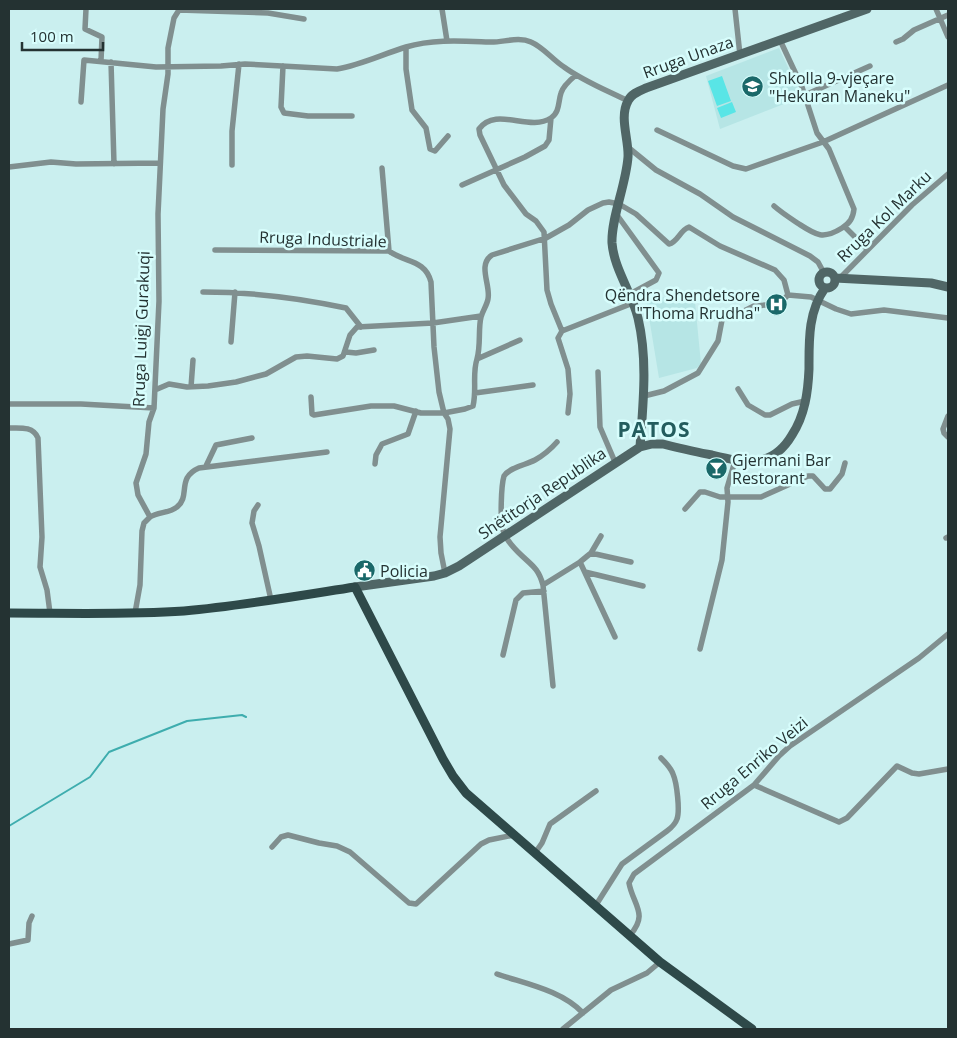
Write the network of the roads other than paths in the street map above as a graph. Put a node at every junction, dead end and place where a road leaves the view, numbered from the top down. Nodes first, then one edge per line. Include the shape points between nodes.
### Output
1 (86, 9) edge
2 (442, 9) edge
3 (735, 9) edge
4 (867, 9) edge
5 (936, 9) edge
6 (948, 15) edge
7 (304, 19) dead end
8 (940, 19) junction
9 (948, 37) edge
10 (780, 40) junction
11 (447, 41) junction
12 (896, 42) dead end
13 (406, 47) junction
14 (740, 55) junction
15 (101, 61) junction
16 (111, 62) junction
17 (239, 64) junction
18 (282, 66) junction
19 (870, 66) dead end
20 (167, 67) junction
21 (576, 75) junction
22 (948, 85) edge
23 (805, 95) junction
24 (628, 101) junction
25 (81, 102) dead end
26 (352, 116) dead end
27 (551, 118) junction
28 (656, 130) dead end
29 (448, 136) dead end
30 (823, 142) junction
31 (629, 148) junction
32 (160, 163) junction
33 (114, 164) junction
34 (232, 165) dead end
35 (9, 167) edge
36 (382, 168) dead end
37 (496, 170) junction
38 (948, 174) edge
39 (462, 185) dead end
40 (619, 204) junction
41 (774, 206) dead end
42 (617, 215) junction
43 (844, 227) junction
44 (546, 238) junction
45 (867, 249) junction
46 (215, 250) dead end
47 (389, 251) junction
48 (824, 273) junction
49 (837, 278) junction
50 (948, 287) edge
51 (825, 288) junction
52 (203, 292) dead end
53 (235, 292) junction
54 (788, 295) junction
55 (631, 299) junction
56 (817, 299) junction
57 (481, 316) junction
58 (948, 318) edge
59 (433, 323) junction
60 (360, 327) junction
61 (562, 331) junction
62 (520, 340) dead end
63 (231, 342) dead end
64 (374, 350) dead end
65 (346, 352) junction
66 (478, 359) junction
67 (193, 360) dead end
68 (598, 372) dead end
69 (533, 385) dead end
70 (191, 387) junction
71 (738, 389) dead end
72 (155, 390) junction
73 (475, 393) junction
74 (644, 396) junction
75 (311, 397) dead end
76 (806, 401) junction
77 (9, 404) edge
78 (154, 408) junction
79 (416, 411) junction
80 (444, 413) junction
81 (568, 413) dead end
82 (948, 416) edge
83 (9, 428) edge
84 (948, 437) edge
85 (252, 438) dead end
86 (557, 442) dead end
87 (640, 447) junction
88 (327, 452) dead end
89 (735, 461) junction
90 (616, 462) junction
91 (845, 463) dead end
92 (375, 464) dead end
93 (206, 466) junction
94 (728, 497) junction
95 (258, 505) dead end
96 (685, 509) dead end
97 (150, 517) junction
98 (505, 536) junction
99 (601, 536) dead end
100 (591, 553) junction
101 (580, 562) junction
102 (631, 562) dead end
103 (585, 572) junction
104 (446, 573) junction
105 (643, 586) dead end
106 (355, 588) junction
107 (543, 588) junction
108 (271, 600) junction
109 (9, 613) edge
110 (50, 613) junction
111 (136, 613) junction
112 (948, 634) edge
113 (615, 637) dead end
114 (700, 649) dead end
115 (503, 655) dead end
116 (553, 686) dead end
117 (661, 758) dead end
118 (948, 769) edge
119 (754, 785) junction
120 (596, 790) dead end
121 (514, 835) junction
122 (272, 847) dead end
123 (535, 853) junction
124 (596, 905) junction
125 (32, 916) dead end
126 (630, 935) junction
127 (9, 944) edge
128 (660, 962) junction
129 (496, 974) dead end
130 (583, 1013) junction
131 (563, 1029) edge
132 (752, 1029) edge

1 - 15 street via 86,29 102,37
2 - 11 street
3 - 14 street
4 - 10 main road, Rruga Unaza
5 - 8 street
6 - 8 street
7 - 20 street, Rruga Luigj Gurakuqi via 268,13 180,10 174,18
8 - 9 street
8 - 12 street
10 - 14 main road, Rruga Unaza
10 - 23 street
11 - 13 street
11 - 21 street via 528,40
13 - 18 street via 337,69
13 - 29 street via 412,110 426,128 430,149 435,150
14 - 24 main road, Rruga Unaza via 646,88
15 - 16 street
15 - 25 street via 84,60
16 - 20 street
16 - 33 street
17 - 18 street
17 - 20 street
17 - 34 street
18 - 26 street via 281,107 284,113
19 - 23 street
20 - 32 street, Rruga Luigj Gurakuqi
21 - 24 street
21 - 27 street via 561,92 558,109
22 - 30 street
23 - 30 street
24 - 31 main road via 625,115
27 - 37 street via 548,144
27 - 37 street via 532,122 497,119 482,125 479,132
28 - 30 street via 746,169
30 - 43 street via 829,149 854,209 853,216
31 - 40 main road
31 - 48 street via 656,170 733,217 810,256
32 - 33 street
32 - 72 street, Rruga Luigj Gurakuqi
33 - 35 street via 51,162
36 - 47 street
37 - 39 street
37 - 44 street via 526,214 543,228
38 - 45 street, Rruga Kol Marku
40 - 42 main road
40 - 44 street via 609,202 595,206
40 - 54 street via 642,218 668,244 689,227 720,246 770,266 782,276
41 - 43 street via 818,235 831,234
42 - 55 main road via 612,244
42 - 55 street via 659,274
43 - 45 street
44 - 57 street via 489,257 485,270 489,298
44 - 61 street via 547,290
45 - 49 street, Rruga Kol Marku
46 - 47 street, Rruga Industriale
47 - 59 street, Rruga Industriale via 427,271 433,291
48 - 49 main road
48 - 51 main road via 819,280
49 - 50 main road via 931,283
49 - 51 main road via 833,286
51 - 56 main road, Shëtitorja Republika
52 - 53 street
53 - 60 street via 346,308
53 - 63 street
54 - 56 street
54 - 74 street via 779,304 754,306 724,316 718,341 698,372 664,391
55 - 61 street
55 - 74 main road via 644,356
56 - 58 street via 851,314 884,310
56 - 76 main road, Shëtitorja Republika via 811,324
57 - 59 street
57 - 66 street
59 - 60 street
59 - 80 street, Rruga Industriale
60 - 65 street via 352,332
61 - 81 street via 558,338 568,369
62 - 66 street
64 - 65 street
65 - 70 street via 337,359 296,357 266,374 227,384
66 - 73 street via 474,370
67 - 70 street
68 - 90 street via 600,427
69 - 73 street
70 - 72 street via 169,384
71 - 76 street via 748,405 765,415
72 - 78 street, Rruga Luigj Gurakuqi
73 - 80 street via 470,408
74 - 87 main road
75 - 79 street via 314,415 371,406 394,406
76 - 89 main road, Shëtitorja Republika via 798,425 782,450 765,459
77 - 78 street
78 - 97 street, Rruga Luigj Gurakuqi via 149,422 146,454 136,483 138,495
79 - 80 street
79 - 92 street via 408,434 382,444
80 - 104 street, Rruga Industriale via 450,429 440,545
82 - 84 street via 943,429
83 - 110 street via 28,429 38,438 40,568
85 - 93 street via 216,445
86 - 98 street via 546,454 504,476 502,524
87 - 89 main road, Shëtitorja Republika via 663,444
87 - 90 main road, Shëtitorja Republika
88 - 93 street
89 - 94 street via 727,488
90 - 98 main road, Shëtitorja Republika
91 - 94 street via 842,474 830,489 825,489 811,476 761,497
93 - 97 street via 189,474 178,506
94 - 96 street via 700,492
94 - 114 street via 722,560
95 - 108 street via 252,517 252,529
97 - 111 street via 142,531
98 - 104 main road, Shëtitorja Republika
98 - 107 street via 535,567
99 - 100 street
100 - 101 street
100 - 102 street
101 - 103 street
101 - 107 street
103 - 105 street
103 - 113 street
104 - 106 main road, Shëtitorja Republika
106 - 108 main road
106 - 121 main road via 453,776
107 - 115 street via 523,593 516,600
107 - 116 street
108 - 111 main road via 208,609
109 - 110 main road
110 - 111 main road
112 - 119 street, Rruga Enriko Veizi via 919,658 790,746
117 - 124 street via 675,780 677,819 667,831 622,864
118 - 119 street via 919,774 897,766 847,818 839,822
119 - 126 street, Rruga Enriko Veizi via 634,874 629,883 640,919
120 - 123 street via 550,824
121 - 122 street via 480,844 416,904 409,903 343,848 288,835
121 - 123 main road
123 - 124 main road
124 - 126 main road
125 - 127 street via 29,939
126 - 128 main road
128 - 130 street via 610,990
128 - 132 main road
129 - 130 street via 562,997
130 - 131 street

